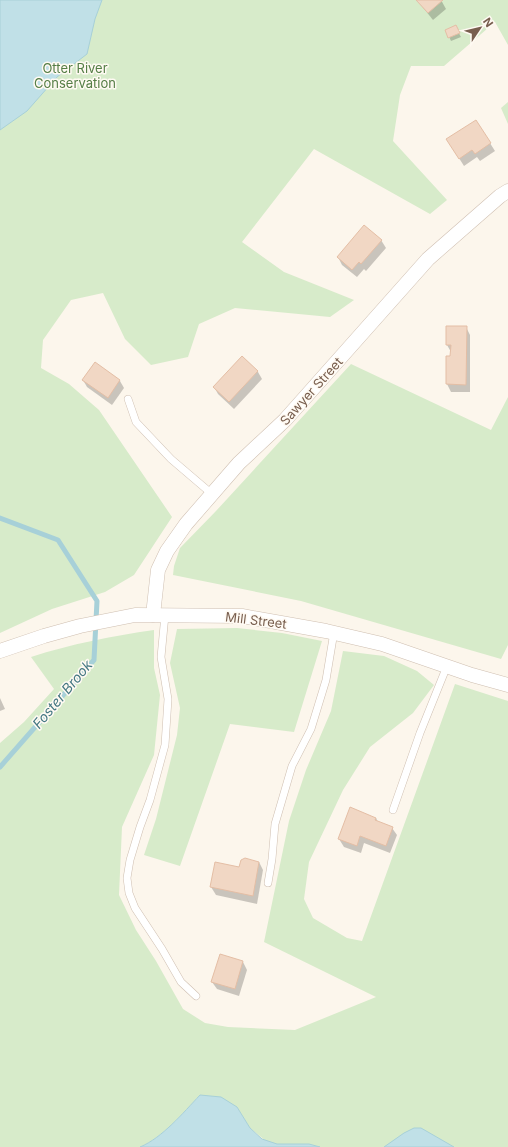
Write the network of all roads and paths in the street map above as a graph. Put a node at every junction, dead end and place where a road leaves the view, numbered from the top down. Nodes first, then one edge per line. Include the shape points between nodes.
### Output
1 (508, 191) edge
2 (128, 398) dead end
3 (212, 494) junction
4 (159, 615) junction
5 (334, 632) junction
6 (0, 651) edge
7 (447, 666) junction
8 (508, 685) edge
9 (393, 810) dead end
10 (268, 883) dead end
11 (196, 996) dead end

1 - 3 street, Sawyer Street via 428,259 285,420 239,463
2 - 3 lane via 136,422 171,459
3 - 4 street, Sawyer Street via 186,524 167,551 158,570
4 - 5 street, Mill Street via 242,616
4 - 6 street, Mill Street via 135,615 80,626
4 - 11 lane via 168,700 165,745 130,860 128,893 181,982
5 - 7 street, Mill Street via 382,644
5 - 10 lane via 326,680 311,729 292,766 275,824
7 - 8 street, Mill Street
7 - 9 lane

